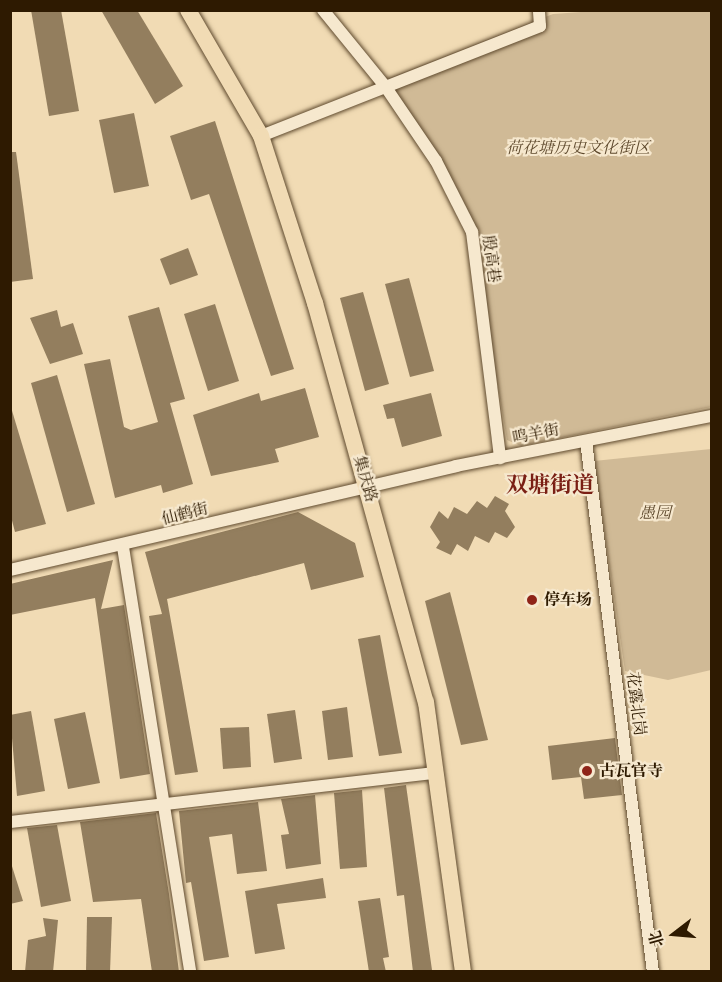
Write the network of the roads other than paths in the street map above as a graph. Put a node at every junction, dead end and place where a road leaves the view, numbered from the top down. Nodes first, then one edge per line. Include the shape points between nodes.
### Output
1 (188, 10) edge
2 (539, 10) edge
3 (325, 11) edge
4 (385, 86) junction
5 (261, 136) junction
6 (711, 416) edge
7 (586, 441) junction
8 (501, 458) junction
9 (367, 486) junction
10 (123, 546) junction
11 (10, 570) edge
12 (435, 773) junction
13 (162, 802) junction
14 (10, 822) edge
15 (190, 972) edge
16 (463, 972) edge
17 (653, 972) edge

1 - 5 main road, 集庆路
2 - 4 street via 540,26
3 - 4 street, 殷高巷
4 - 5 street
4 - 8 street, 殷高巷 via 436,161 472,232
5 - 9 main road, 集庆路
6 - 7 street, 鸣羊街
7 - 8 street, 鸣羊街
7 - 17 street, 花露北岗
8 - 9 street, 鸣羊街
9 - 10 street, 仙鹤街
9 - 12 main road, 集庆路 via 426,702
10 - 11 street, 仙鹤街
10 - 13 street
12 - 13 street
12 - 16 main road, 集庆路
13 - 14 street
13 - 15 street

